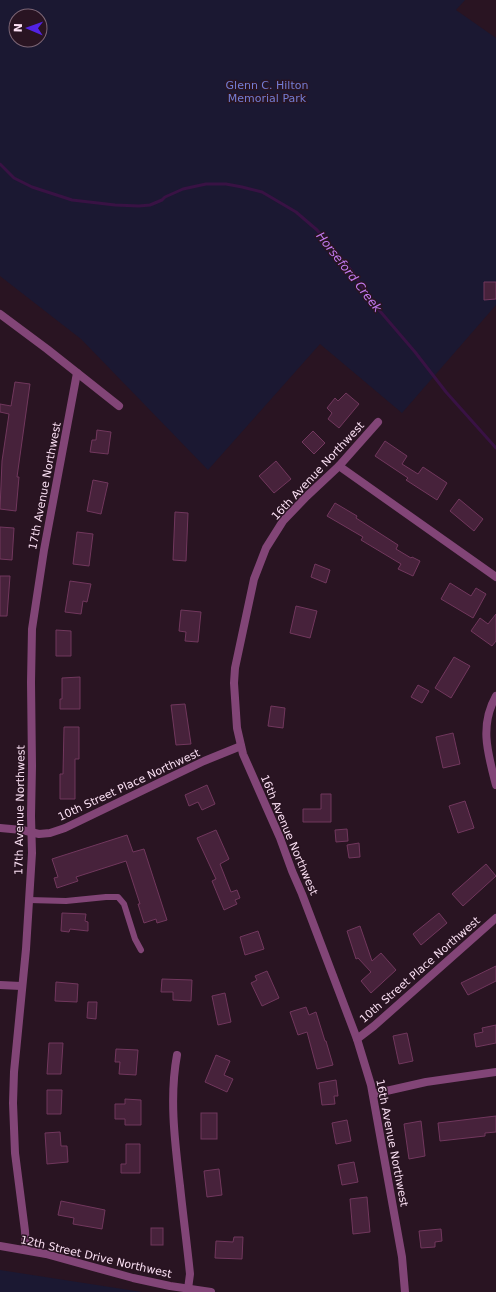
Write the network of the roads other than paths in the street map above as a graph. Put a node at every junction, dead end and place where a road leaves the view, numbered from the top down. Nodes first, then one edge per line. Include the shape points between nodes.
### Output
1 (0, 314) edge
2 (77, 373) junction
3 (119, 406) dead end
4 (378, 422) dead end
5 (339, 466) junction
6 (496, 577) edge
7 (496, 696) edge
8 (241, 746) junction
9 (496, 782) edge
10 (0, 828) edge
11 (31, 831) junction
12 (30, 900) junction
13 (496, 918) edge
14 (141, 950) dead end
15 (0, 985) edge
16 (21, 986) junction
17 (357, 1039) junction
18 (177, 1055) dead end
19 (496, 1072) edge
20 (373, 1094) junction
21 (0, 1246) edge
22 (26, 1250) junction
23 (172, 1289) edge
24 (188, 1289) junction
25 (211, 1292) edge
26 (405, 1292) edge

1 - 2 street
2 - 3 street
2 - 11 street, 17th Avenue Northwest via 32,629
4 - 5 street, 16th Avenue Northwest
5 - 6 street
5 - 8 street, 16th Avenue Northwest via 283,521 266,548 254,579 234,683
7 - 9 street via 490,709 486,730 487,748
8 - 11 street, 10th Street Place Northwest via 204,761 65,828 39,834
8 - 17 street, 16th Avenue Northwest via 280,838
10 - 11 street, 10th Street Place Northwest
11 - 12 street, 17th Avenue Northwest
12 - 14 lane via 66,901 118,897 124,904
12 - 16 street, 17th Avenue Northwest
13 - 17 street, 10th Street Place Northwest
15 - 16 street
16 - 22 street, 17th Avenue Northwest via 13,1103 15,1153
17 - 20 street, 16th Avenue Northwest
18 - 24 street via 174,1072 175,1139 190,1274
19 - 20 street via 426,1082
20 - 26 street, 16th Avenue Northwest via 402,1257
21 - 22 street, 12th Street Drive Northwest
22 - 23 street, 12th Street Drive Northwest
23 - 24 street, 12th Street Drive Northwest
24 - 25 street, 12th Street Drive Northwest

